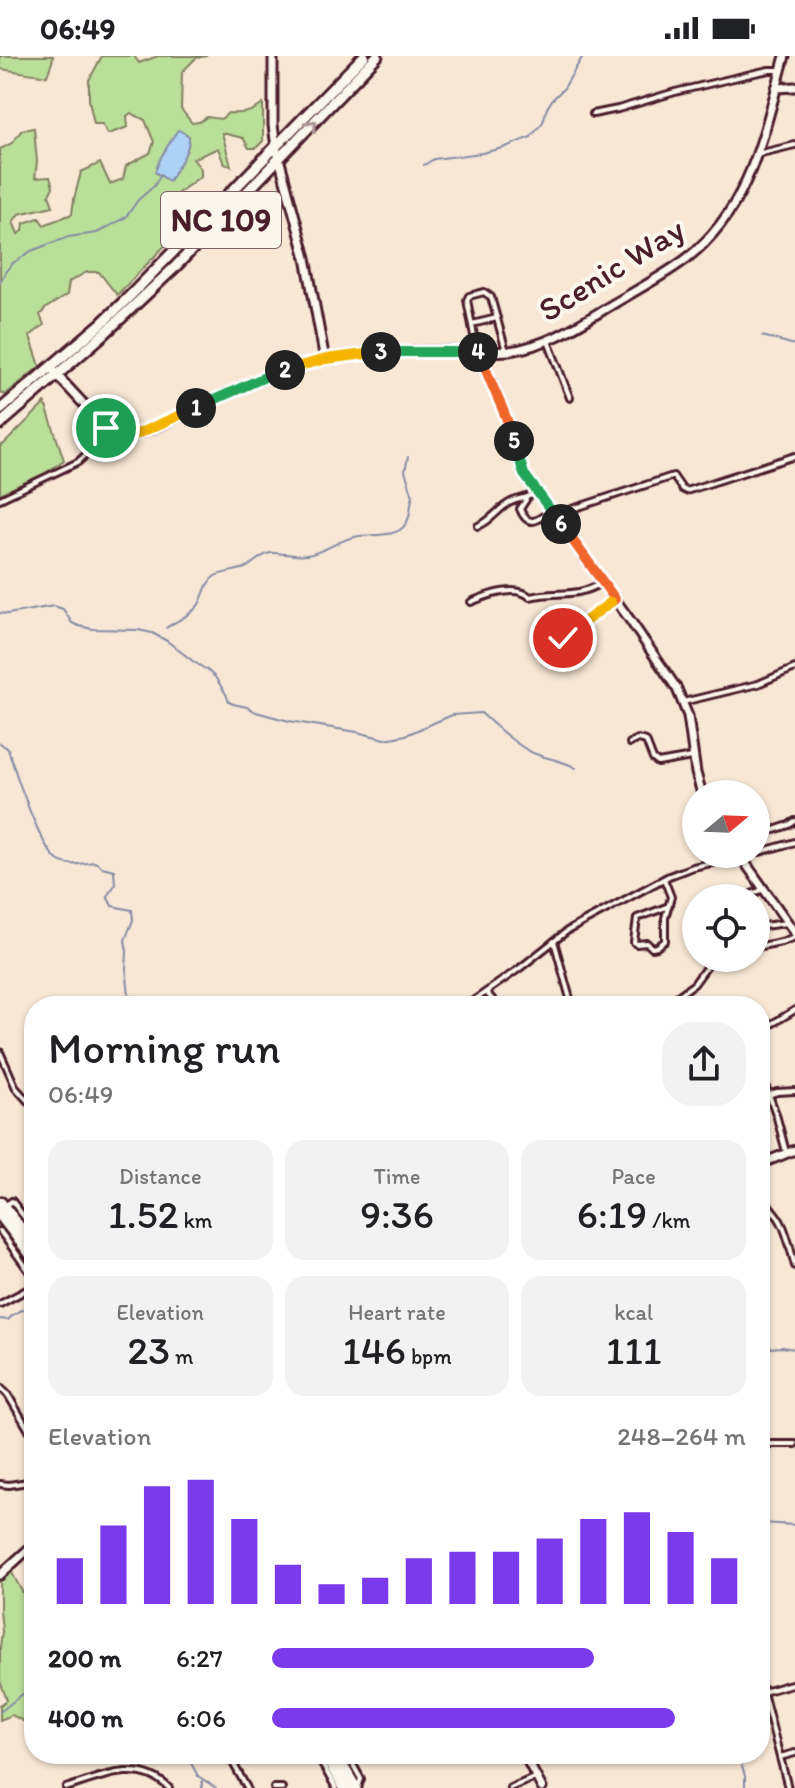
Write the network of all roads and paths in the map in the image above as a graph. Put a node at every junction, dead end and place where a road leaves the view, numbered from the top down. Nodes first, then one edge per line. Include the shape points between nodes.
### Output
1 (273, 56) edge
2 (364, 56) edge
3 (377, 56) edge
4 (785, 56) edge
5 (781, 70) junction
6 (795, 87) edge
7 (776, 88) junction
8 (593, 114) dead end
9 (795, 145) edge
10 (276, 147) junction
11 (757, 154) junction
12 (279, 159) junction
13 (497, 318) junction
14 (471, 325) junction
15 (548, 341) junction
16 (506, 351) junction
17 (479, 352) junction
18 (325, 360) junction
19 (54, 371) junction
20 (570, 398) dead end
21 (0, 410) edge
22 (0, 424) edge
23 (106, 428) junction
24 (795, 456) edge
25 (536, 492) junction
26 (527, 498) junction
27 (0, 499) edge
28 (552, 513) junction
29 (478, 526) dead end
30 (603, 582) junction
31 (615, 599) junction
32 (471, 602) dead end
33 (549, 650) dead end
34 (795, 668) edge
35 (683, 702) junction
36 (630, 743) dead end
37 (694, 757) junction
38 (698, 780) edge
39 (795, 821) edge
40 (770, 831) edge
41 (795, 842) edge
42 (770, 849) edge
43 (691, 868) edge
44 (664, 879) junction
45 (770, 898) edge
46 (669, 906) junction
47 (788, 923) junction
48 (770, 925) edge
49 (795, 935) edge
50 (554, 941) junction
51 (770, 944) edge
52 (703, 972) edge
53 (486, 992) junction
54 (480, 996) edge
55 (489, 996) edge
56 (569, 996) edge
57 (678, 996) edge
58 (795, 1010) edge
59 (770, 1025) edge
60 (0, 1052) edge
61 (795, 1091) edge
62 (770, 1095) edge
63 (24, 1097) edge
64 (770, 1101) edge
65 (795, 1150) edge
66 (786, 1153) junction
67 (770, 1160) edge
68 (1, 1208) edge
69 (770, 1209) edge
70 (24, 1217) edge
71 (0, 1231) edge
72 (24, 1235) edge
73 (24, 1243) edge
74 (24, 1264) edge
75 (795, 1266) edge
76 (24, 1291) edge
77 (0, 1304) edge
78 (0, 1387) edge
79 (24, 1422) edge
80 (770, 1444) edge
81 (795, 1444) edge
82 (24, 1483) edge
83 (0, 1484) edge
84 (24, 1553) edge
85 (0, 1575) edge
86 (795, 1683) edge
87 (770, 1690) edge
88 (770, 1719) edge
89 (795, 1753) edge
90 (780, 1757) junction
91 (234, 1764) edge
92 (322, 1764) edge
93 (331, 1764) edge
94 (341, 1764) edge
95 (353, 1764) edge
96 (529, 1764) edge
97 (536, 1777) junction
98 (66, 1788) edge
99 (169, 1788) edge
100 (247, 1788) edge
101 (274, 1788) edge
102 (282, 1788) edge
103 (336, 1788) edge
104 (344, 1788) edge
105 (356, 1788) edge
106 (510, 1788) edge
107 (542, 1788) edge
108 (788, 1788) edge

1 - 10 street
2 - 10 main road, NC 109
12 -> 3 main road, NC 109
4 - 5 street, Scenic Way
5 - 7 street, Scenic Way
5 - 8 street
6 - 7 street
7 - 11 street, Scenic Way
9 - 11 street
10 - 12 street
10 - 19 main road, NC 109
11 - 15 street, Scenic Way via 737,201 697,250
12 - 18 street via 306,258
12 - 19 main road, NC 109 via 165,276
13 - 14 street
13 - 14 street via 491,297 484,292 467,298
13 - 16 street
14 - 17 street
15 - 16 street, Scenic Way
15 - 20 street
16 - 17 street, Scenic Way
17 - 18 street, Scenic Way via 385,352
17 - 25 street via 524,474
18 - 23 street, Scenic Way via 265,377 142,433 120,434
19 - 21 main road, NC 109
19 - 22 main road, NC 109
19 - 23 street
23 - 27 street via 78,462
24 - 28 street via 686,491 673,476
25 - 26 street
25 - 28 street
26 - 28 street via 520,509 525,519
26 - 29 street via 508,503
28 - 30 street
30 - 31 street
30 - 32 street via 577,594 530,597 515,590
31 - 33 street
31 - 35 street
34 - 35 street via 758,684
35 - 37 street
36 - 37 street via 646,741 658,763
37 - 38 street
39 - 40 street
41 - 42 street
43 - 44 street
44 - 46 street
44 - 50 street
45 - 47 street
46 - 46 street via 637,918 634,942 652,948 665,941
47 - 48 street
47 - 49 street
49 - 51 street
50 - 53 street
50 - 56 street
52 - 57 street
53 - 54 street
53 - 55 street
58 - 59 street
60 - 63 street
61 - 62 street
64 - 66 street
65 - 66 street
66 - 67 street
68 - 70 street via 12,1201
68 - 72 highway
68 - 73 highway
69 - 75 street via 783,1226
71 - 74 street
76 - 77 street
78 - 79 street
80 - 81 street
82 - 83 street
84 - 85 street
86 - 87 street
88 - 90 street
89 - 90 street
90 - 108 street
91 - 100 street
92 - 103 street
93 - 104 highway
94 - 105 highway
95 - 105 street via 361,1779
96 - 97 street
97 - 106 street
97 - 107 street
98 - 99 street via 133,1771 156,1777
101 - 102 street

